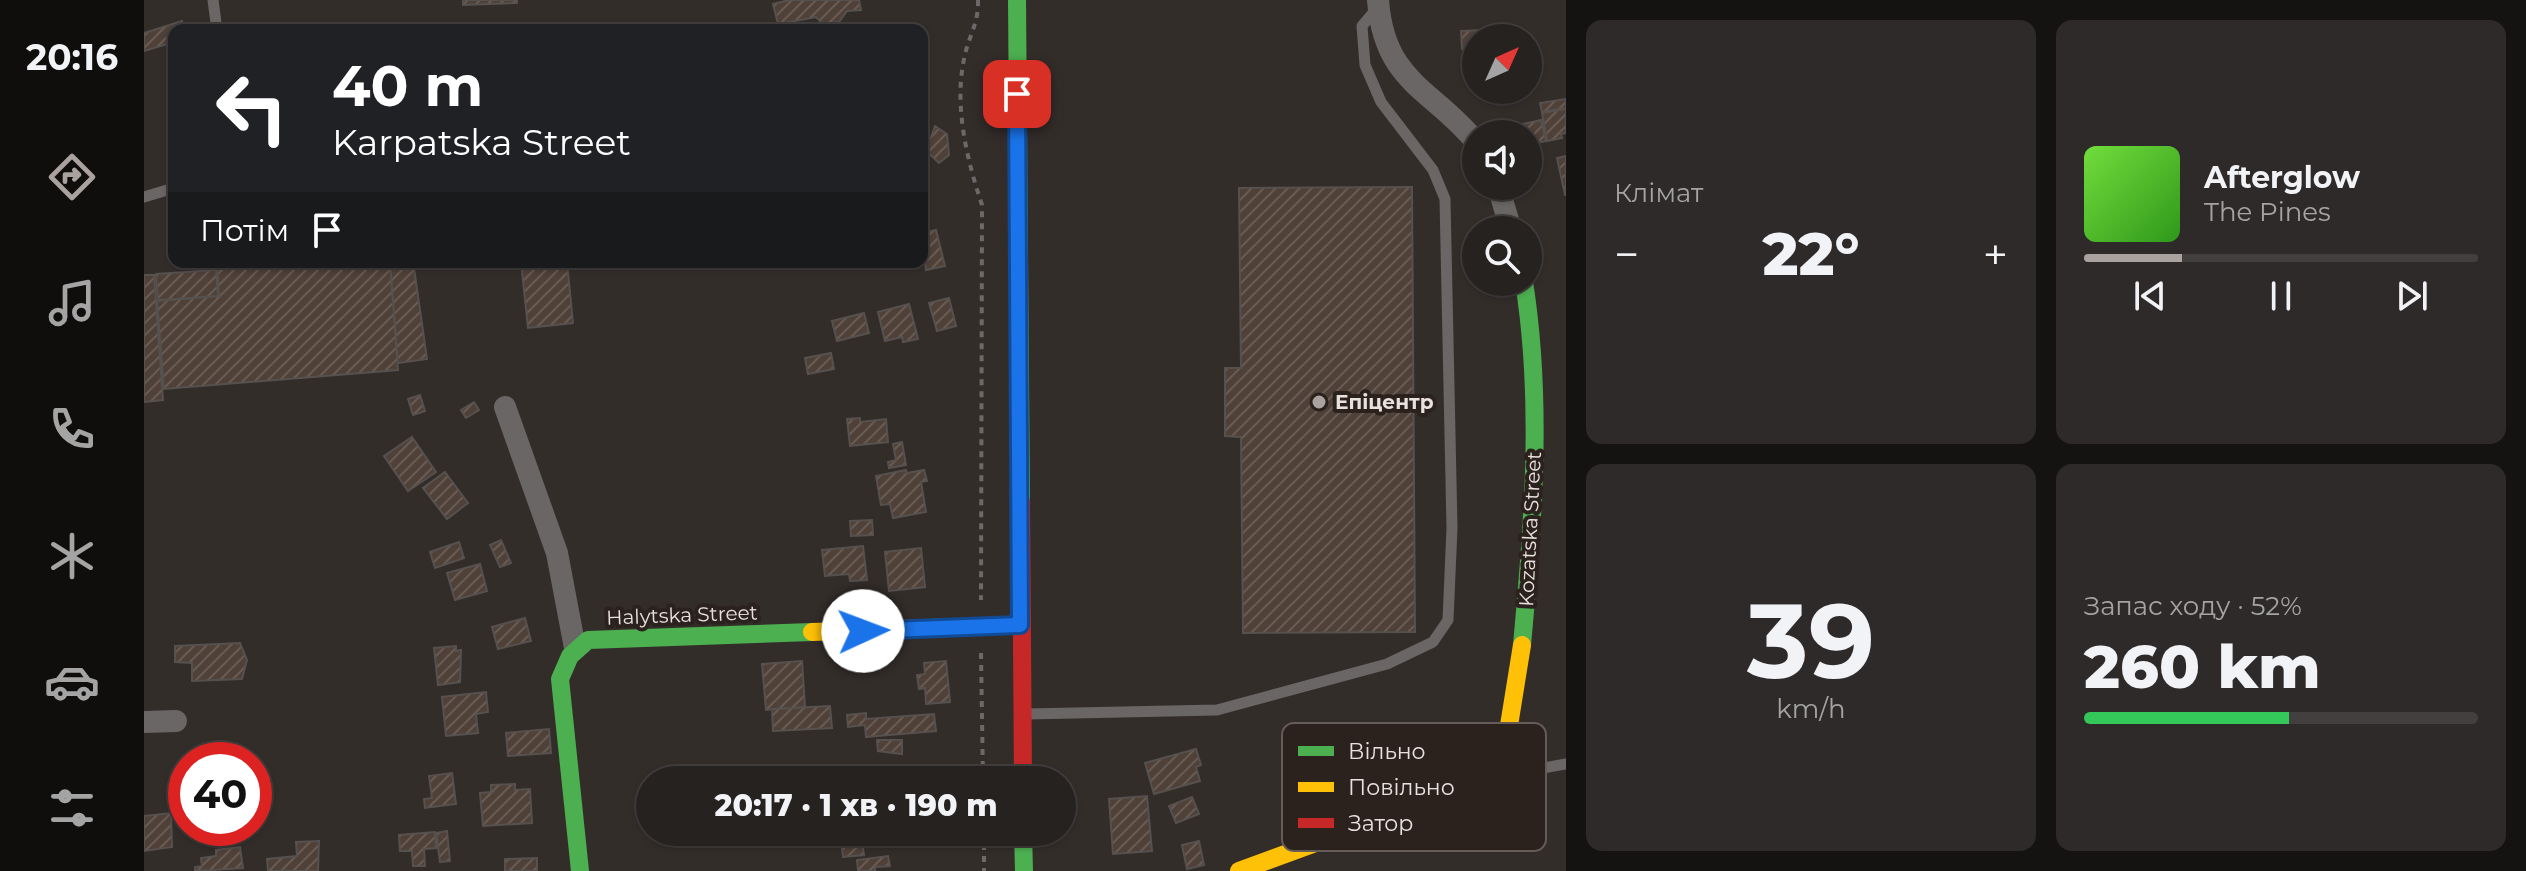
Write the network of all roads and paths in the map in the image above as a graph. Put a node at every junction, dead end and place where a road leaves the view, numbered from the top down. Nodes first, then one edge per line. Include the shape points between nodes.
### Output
1 (213, 0) edge
2 (978, 0) edge
3 (1017, 0) edge
4 (1379, 3) edge
5 (216, 24) edge
6 (1462, 129) edge
7 (168, 190) edge
8 (144, 197) edge
9 (1526, 296) edge
10 (505, 407) dead end
11 (1020, 625) junction
12 (981, 626) junction
13 (575, 648) junction
14 (1022, 714) junction
15 (176, 721) dead end
16 (144, 722) edge
17 (1511, 723) edge
18 (1566, 764) edge
19 (983, 766) edge
20 (1023, 766) edge
21 (1546, 767) edge
22 (984, 846) edge
23 (1023, 846) edge
24 (1294, 851) edge
25 (580, 871) edge
26 (984, 871) edge
27 (1024, 871) edge
28 (1239, 871) edge

1 - 5 lane
2 - 12 path via 976,29 964,59 961,102 970,177 982,205
3 - 11 street
4 - 6 street via 1402,73
4 - 14 lane via 1362,26 1365,65 1381,102 1433,170 1445,199 1452,528 1448,620 1433,642 1387,664 1217,710
7 - 8 lane
9 - 17 street, Kozatska Street via 1536,425 1525,612
10 - 13 street via 557,553
11 - 12 street, Halytska Street
11 - 14 street
12 - 13 street, Halytska Street via 588,640
12 - 19 path
13 - 25 street via 560,679
14 - 20 street
15 - 16 street
18 - 21 lane
22 - 26 path
23 - 27 street
24 - 28 street

